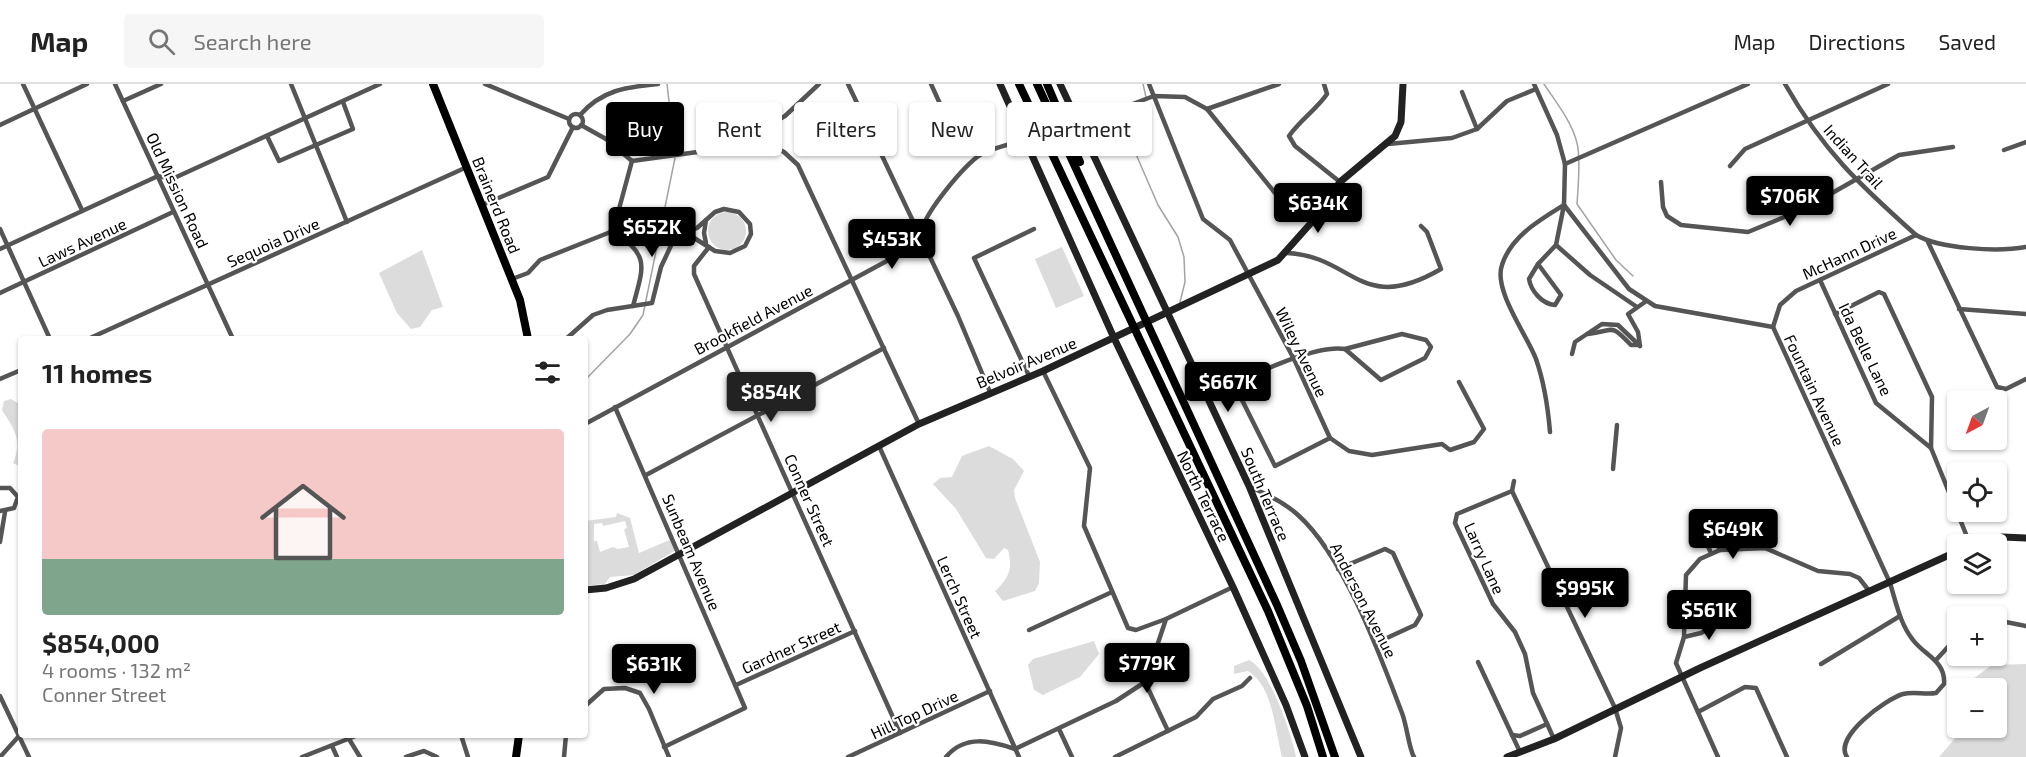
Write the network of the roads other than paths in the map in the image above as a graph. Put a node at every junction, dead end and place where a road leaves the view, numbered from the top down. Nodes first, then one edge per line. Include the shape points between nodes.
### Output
1 (23, 84) edge
2 (87, 84) edge
3 (115, 84) edge
4 (161, 84) edge
5 (291, 84) edge
6 (380, 84) edge
7 (433, 84) edge
8 (485, 84) edge
9 (658, 84) edge
10 (819, 84) edge
11 (848, 84) edge
12 (931, 84) edge
13 (1000, 84) edge
14 (1013, 84) edge
15 (1019, 84) edge
16 (1037, 84) edge
17 (1047, 84) edge
18 (1060, 84) edge
19 (1149, 84) edge
20 (1279, 84) edge
21 (1324, 84) edge
22 (1403, 84) edge
23 (1748, 84) edge
24 (1785, 84) edge
25 (1888, 84) edge
26 (1535, 87) edge
27 (1462, 92) dead end
28 (1154, 96) junction
29 (123, 101) junction
30 (343, 102) junction
31 (939, 102) edge
32 (1008, 102) edge
33 (1024, 102) edge
34 (1028, 102) edge
35 (1069, 102) edge
36 (1138, 102) edge
37 (35, 109) junction
38 (1206, 109) junction
39 (580, 115) junction
40 (782, 118) edge
41 (305, 119) junction
42 (569, 119) junction
43 (1807, 121) junction
44 (0, 125) edge
45 (581, 125) junction
46 (573, 128) junction
47 (1477, 129) junction
48 (267, 136) junction
49 (2026, 142) edge
50 (1388, 144) junction
51 (315, 146) junction
52 (1953, 147) dead end
53 (2004, 150) dead end
54 (782, 151) edge
55 (696, 152) edge
56 (978, 156) edge
57 (1033, 156) edge
58 (1053, 156) edge
59 (1094, 156) edge
60 (632, 161) junction
61 (1565, 164) junction
62 (1730, 166) dead end
63 (467, 167) junction
64 (158, 176) junction
65 (172, 179) junction
66 (1854, 180) junction
67 (1340, 182) junction
68 (1661, 182) dead end
69 (165, 192) junction
70 (1275, 193) dead end
71 (482, 205) junction
72 (1564, 205) junction
73 (82, 210) junction
74 (173, 212) junction
75 (706, 219) junction
76 (347, 222) junction
77 (1421, 226) dead end
78 (0, 229) edge
79 (1034, 229) dead end
80 (613, 231) junction
81 (1916, 235) junction
82 (675, 237) junction
83 (1111, 241) junction
84 (922, 242) junction
85 (1928, 242) junction
86 (8, 245) junction
87 (1556, 245) junction
88 (708, 247) junction
89 (2026, 247) edge
90 (0, 249) edge
91 (1287, 253) junction
92 (1538, 264) junction
93 (1249, 274) junction
94 (512, 279) junction
95 (852, 279) junction
96 (1820, 280) junction
97 (25, 282) junction
98 (209, 284) junction
99 (0, 293) edge
100 (1645, 302) junction
101 (633, 306) junction
102 (1638, 307) junction
103 (1959, 309) junction
104 (1166, 314) junction
105 (1835, 314) junction
106 (2026, 314) edge
107 (1773, 327) junction
108 (49, 336) edge
109 (95, 336) edge
110 (232, 336) edge
111 (527, 336) edge
112 (569, 336) edge
113 (1114, 338) junction
114 (727, 346) junction
115 (884, 348) junction
116 (1345, 350) junction
117 (1572, 354) dead end
118 (1294, 359) junction
119 (1043, 370) junction
120 (18, 371) edge
121 (1029, 376) junction
122 (0, 379) edge
123 (2026, 379) edge
124 (1459, 382) dead end
125 (1234, 384) junction
126 (990, 392) junction
127 (1207, 396) junction
128 (615, 407) junction
129 (759, 417) junction
130 (588, 422) edge
131 (919, 424) junction
132 (1617, 425) dead end
133 (1550, 432) dead end
134 (1330, 438) junction
135 (879, 446) junction
136 (1931, 448) junction
137 (1613, 469) dead end
138 (646, 475) junction
139 (1514, 481) dead end
140 (1249, 486) junction
141 (0, 488) edge
142 (793, 491) junction
143 (1512, 491) junction
144 (18, 492) edge
145 (18, 496) edge
146 (2, 512) edge
147 (1775, 520) dead end
148 (1966, 534) edge
149 (1713, 536) dead end
150 (2007, 537) edge
151 (2026, 538) edge
152 (1704, 540) dead end
153 (0, 542) edge
154 (1766, 548) junction
155 (1720, 550) junction
156 (1711, 553) junction
157 (681, 554) junction
158 (1947, 556) edge
159 (1338, 569) junction
160 (1890, 583) junction
161 (1233, 587) junction
162 (588, 589) edge
163 (1112, 592) junction
164 (1870, 592) junction
165 (1900, 616) junction
166 (1166, 619) junction
167 (1725, 620) dead end
168 (2007, 622) edge
169 (2026, 626) edge
170 (1029, 630) dead end
171 (855, 631) junction
172 (1684, 637) junction
173 (1376, 644) junction
174 (1947, 648) edge
175 (1936, 660) junction
176 (1478, 662) dead end
177 (1821, 664) dead end
178 (1250, 678) dead end
179 (1682, 678) junction
180 (1145, 682) junction
181 (736, 685) junction
182 (990, 691) junction
183 (0, 696) edge
184 (588, 702) edge
185 (1615, 708) junction
186 (1698, 712) junction
187 (1547, 724) junction
188 (1059, 729) junction
189 (18, 731) edge
190 (1168, 731) junction
191 (900, 733) junction
192 (1512, 735) junction
193 (18, 737) edge
194 (21, 738) edge
195 (462, 738) edge
196 (519, 738) edge
197 (566, 738) edge
198 (349, 739) joint
199 (1554, 739) junction
200 (332, 746) junction
201 (664, 747) junction
202 (1015, 749) junction
203 (862, 751) junction
204 (1520, 752) junction
205 (0, 757) edge
206 (29, 757) edge
207 (302, 757) edge
208 (337, 757) edge
209 (360, 757) edge
210 (406, 757) edge
211 (437, 757) edge
212 (468, 757) edge
213 (516, 757) edge
214 (564, 757) edge
215 (669, 757) edge
216 (848, 757) edge
217 (865, 757) edge
218 (946, 757) edge
219 (1019, 757) edge
220 (1072, 757) edge
221 (1115, 757) edge
222 (1305, 757) edge
223 (1323, 757) edge
224 (1335, 757) edge
225 (1361, 757) edge
226 (1414, 757) edge
227 (1507, 757) edge
228 (1615, 757) edge
229 (1718, 757) edge
230 (1787, 757) edge
231 (1847, 757) edge

1 - 37 street
2 - 37 street
3 - 29 street, Old Mission Road
4 - 29 street
5 - 41 street
6 - 30 street
7 - 63 main road, Brainerd Road
8 - 42 street
9 - 39 street via 614,90 602,95
10 - 40 street
11 - 84 street
12 - 31 street
13 - 32 street, North Terrace
14 - 33 highway
15 - 34 highway
16 - 83 highway
17 - 83 highway
18 - 35 street, South Terrace
19 - 28 street, Wiley Avenue
20 - 38 street
21 - 67 street via 1327,93 1321,103 1289,136 1295,146
22 - 50 street, Belvoir Avenue via 1401,122
23 - 61 street
24 - 43 street, Indian Trail
25 - 43 street
26 - 47 street via 1507,100
26 - 61 street via 1557,135
27 - 47 street
28 - 36 street
28 - 38 street via 1185,97
28 - 93 street, Wiley Avenue via 1203,219 1230,240
29 - 64 street, Old Mission Road
30 - 41 street
30 - 51 street via 353,129
37 - 44 street
37 - 73 street
38 - 70 street
39 - 42 street via 573,114
39 - 45 street
41 - 48 street
41 - 51 street
42 - 46 street
43 - 62 street via 1745,149
43 - 66 street, Indian Trail
45 - 46 street
45 - 60 street
46 - 71 street via 548,177
47 - 50 street via 1452,138
48 - 51 street via 279,161
48 - 65 street
49 - 53 street
50 - 67 street, Belvoir Avenue
51 - 76 street
52 - 66 street via 1899,155
54 - 95 street via 798,165
55 - 60 street
56 - 84 street via 932,207 923,225
57 - 113 street, North Terrace
58 - 223 highway via 1268,611 1307,706
59 - 104 street, South Terrace
60 - 80 street
61 - 72 street
63 - 71 main road, Brainerd Road
63 - 76 street, Sequoia Drive
64 - 65 street
64 - 69 street, Old Mission Road
64 - 73 street
65 - 69 street
66 - 68 street via 1804,209 1748,232 1681,225 1667,216
66 - 81 street, Indian Trail
67 - 91 street, Belvoir Avenue
69 - 74 street, Old Mission Road
71 - 94 main road, Brainerd Road
72 - 87 street
72 - 100 street, Fountain Avenue via 1629,289
72 - 133 street via 1520,235 1501,267 1513,314 1536,359
73 - 86 street
74 - 97 street, Laws Avenue
74 - 98 street, Old Mission Road
75 - 82 street via 697,228
75 - 88 street
75 - 88 street via 723,209 733,209 750,224 748,241 738,251 722,254
76 - 98 street, Sequoia Drive
77 - 91 street via 1441,269 1384,289 1366,285 1306,254
78 - 86 street
79 - 121 street via 974,258
80 - 94 street via 540,260 528,273
80 - 101 street via 636,246 640,255 640,281
81 - 85 street, McHann Drive
81 - 96 street, McHann Drive
82 - 88 street via 691,236
82 - 101 street via 661,267 652,303
83 - 224 highway via 1281,614
84 - 95 street, Brookfield Avenue
84 - 126 street
85 - 89 street, McHann Drive via 2008,250
85 - 103 street
86 - 90 street
86 - 97 street
87 - 92 street
87 - 102 street via 1590,275
88 - 114 street, Conner Street via 693,270
91 - 93 street, Belvoir Avenue
92 - 92 street via 1529,279 1531,288 1546,304 1555,305 1561,295
93 - 104 street, Belvoir Avenue
93 - 118 street, Wiley Avenue
94 - 111 main road, Brainerd Road
95 - 114 street, Brookfield Avenue
95 - 115 street
96 - 105 street, Ida Belle Lane
96 - 107 street, McHann Drive via 1796,291 1780,305
97 - 99 street, Laws Avenue
97 - 108 street
98 - 109 street, Sequoia Drive
98 - 110 street, Old Mission Road
100 - 102 street
100 - 107 street, Fountain Avenue
101 - 112 street via 593,315
102 - 117 street via 1628,317 1638,332 1640,346 1614,324 1597,326 1575,342
103 - 106 street
103 - 123 street via 1997,387 2006,388
104 - 113 street, Belvoir Avenue
104 - 127 street, South Terrace
105 - 136 street, Ida Belle Lane via 1876,402
105 - 136 street via 1879,292 1884,294 1932,397
107 - 160 street, Fountain Avenue
113 - 119 street, Belvoir Avenue
113 - 161 street, North Terrace
114 - 128 street, Brookfield Avenue
114 - 129 street, Conner Street
115 - 129 street
115 - 131 street
116 - 116 street via 1402,334 1426,340 1431,347 1425,358 1381,380
116 - 118 street via 1334,347
118 - 125 street
118 - 134 street, Wiley Avenue
119 - 121 street, Belvoir Avenue
119 - 163 street via 1090,468 1084,526
120 - 122 street
121 - 126 street, Belvoir Avenue
124 - 134 street via 1484,429 1474,442 1450,450 1442,444 1372,455 1348,451
125 - 127 street
125 - 134 street via 1275,466
126 - 131 street, Belvoir Avenue
127 - 140 street, South Terrace
128 - 130 street, Brookfield Avenue
128 - 138 street, Sunbeam Avenue
129 - 138 street
129 - 142 street, Conner Street
131 - 135 street, Belvoir Avenue
132 - 137 street
135 - 142 street, Belvoir Avenue
135 - 182 street, Lerch Street
136 - 148 street, Ida Belle Lane
138 - 157 street, Sunbeam Avenue
139 - 143 street
140 - 159 street, Anderson Avenue via 1298,515
140 - 225 street, South Terrace
141 - 144 street
142 - 157 street, Belvoir Avenue
142 - 171 street, Conner Street
143 - 185 street
143 - 187 street, Larry Lane via 1457,514 1455,523 1492,604 1515,632 1525,654 1533,693
145 - 146 street via 14,508
146 - 153 street
147 - 154 street
149 - 155 street
150 - 151 street
152 - 156 street
154 - 155 street
154 - 164 street via 1818,572 1850,574 1859,578
155 - 156 street
156 - 172 street via 1692,565 1686,574
157 - 162 street, Belvoir Avenue via 625,583
157 - 181 street, Sunbeam Avenue
158 - 160 street
159 - 173 street, Anderson Avenue
159 - 173 street via 1385,549 1393,553 1421,615 1415,625
160 - 164 street
160 - 165 street, Fountain Avenue
161 - 166 street
161 - 222 street, North Terrace
163 - 166 street via 1132,630
163 - 170 street
164 - 179 street
165 - 175 street, Fountain Avenue via 1913,640
165 - 177 street
166 - 180 street
167 - 172 street
168 - 169 street
171 - 181 street, Gardner Street
171 - 191 street, Conner Street
172 - 179 street via 1676,663
173 - 226 street, Anderson Avenue via 1409,730
174 - 175 street
175 - 231 street via 1945,678 1942,689 1930,694 1911,692 1887,702 1846,738
176 - 192 street
178 - 190 street via 1242,686 1213,699 1196,717
179 - 185 street
179 - 186 street
180 - 188 street
180 - 190 street
181 - 201 street, Sunbeam Avenue via 745,708
182 - 191 street, Hill Top Drive
182 - 202 street, Lerch Street
183 - 189 street
184 - 201 street via 610,688 640,693
185 - 199 street
185 - 228 street via 1621,728
186 - 229 street
186 - 230 street via 1745,687 1756,688
187 - 192 street via 1520,736
187 - 199 street, Larry Lane
188 - 202 street
188 - 220 street
190 - 221 street
191 - 203 street, Hill Top Drive
192 - 204 street
193 - 205 street
194 - 206 street
195 - 212 street
196 - 213 main road
197 - 214 street
198 - 200 street
198 - 209 street
199 - 204 street
200 - 207 street
200 - 208 street
201 - 215 street
202 - 218 street via 991,741 974,741 957,746
202 - 219 street, Lerch Street
203 - 216 street, Hill Top Drive
203 - 217 street
204 - 227 street
210 - 211 street via 424,751

